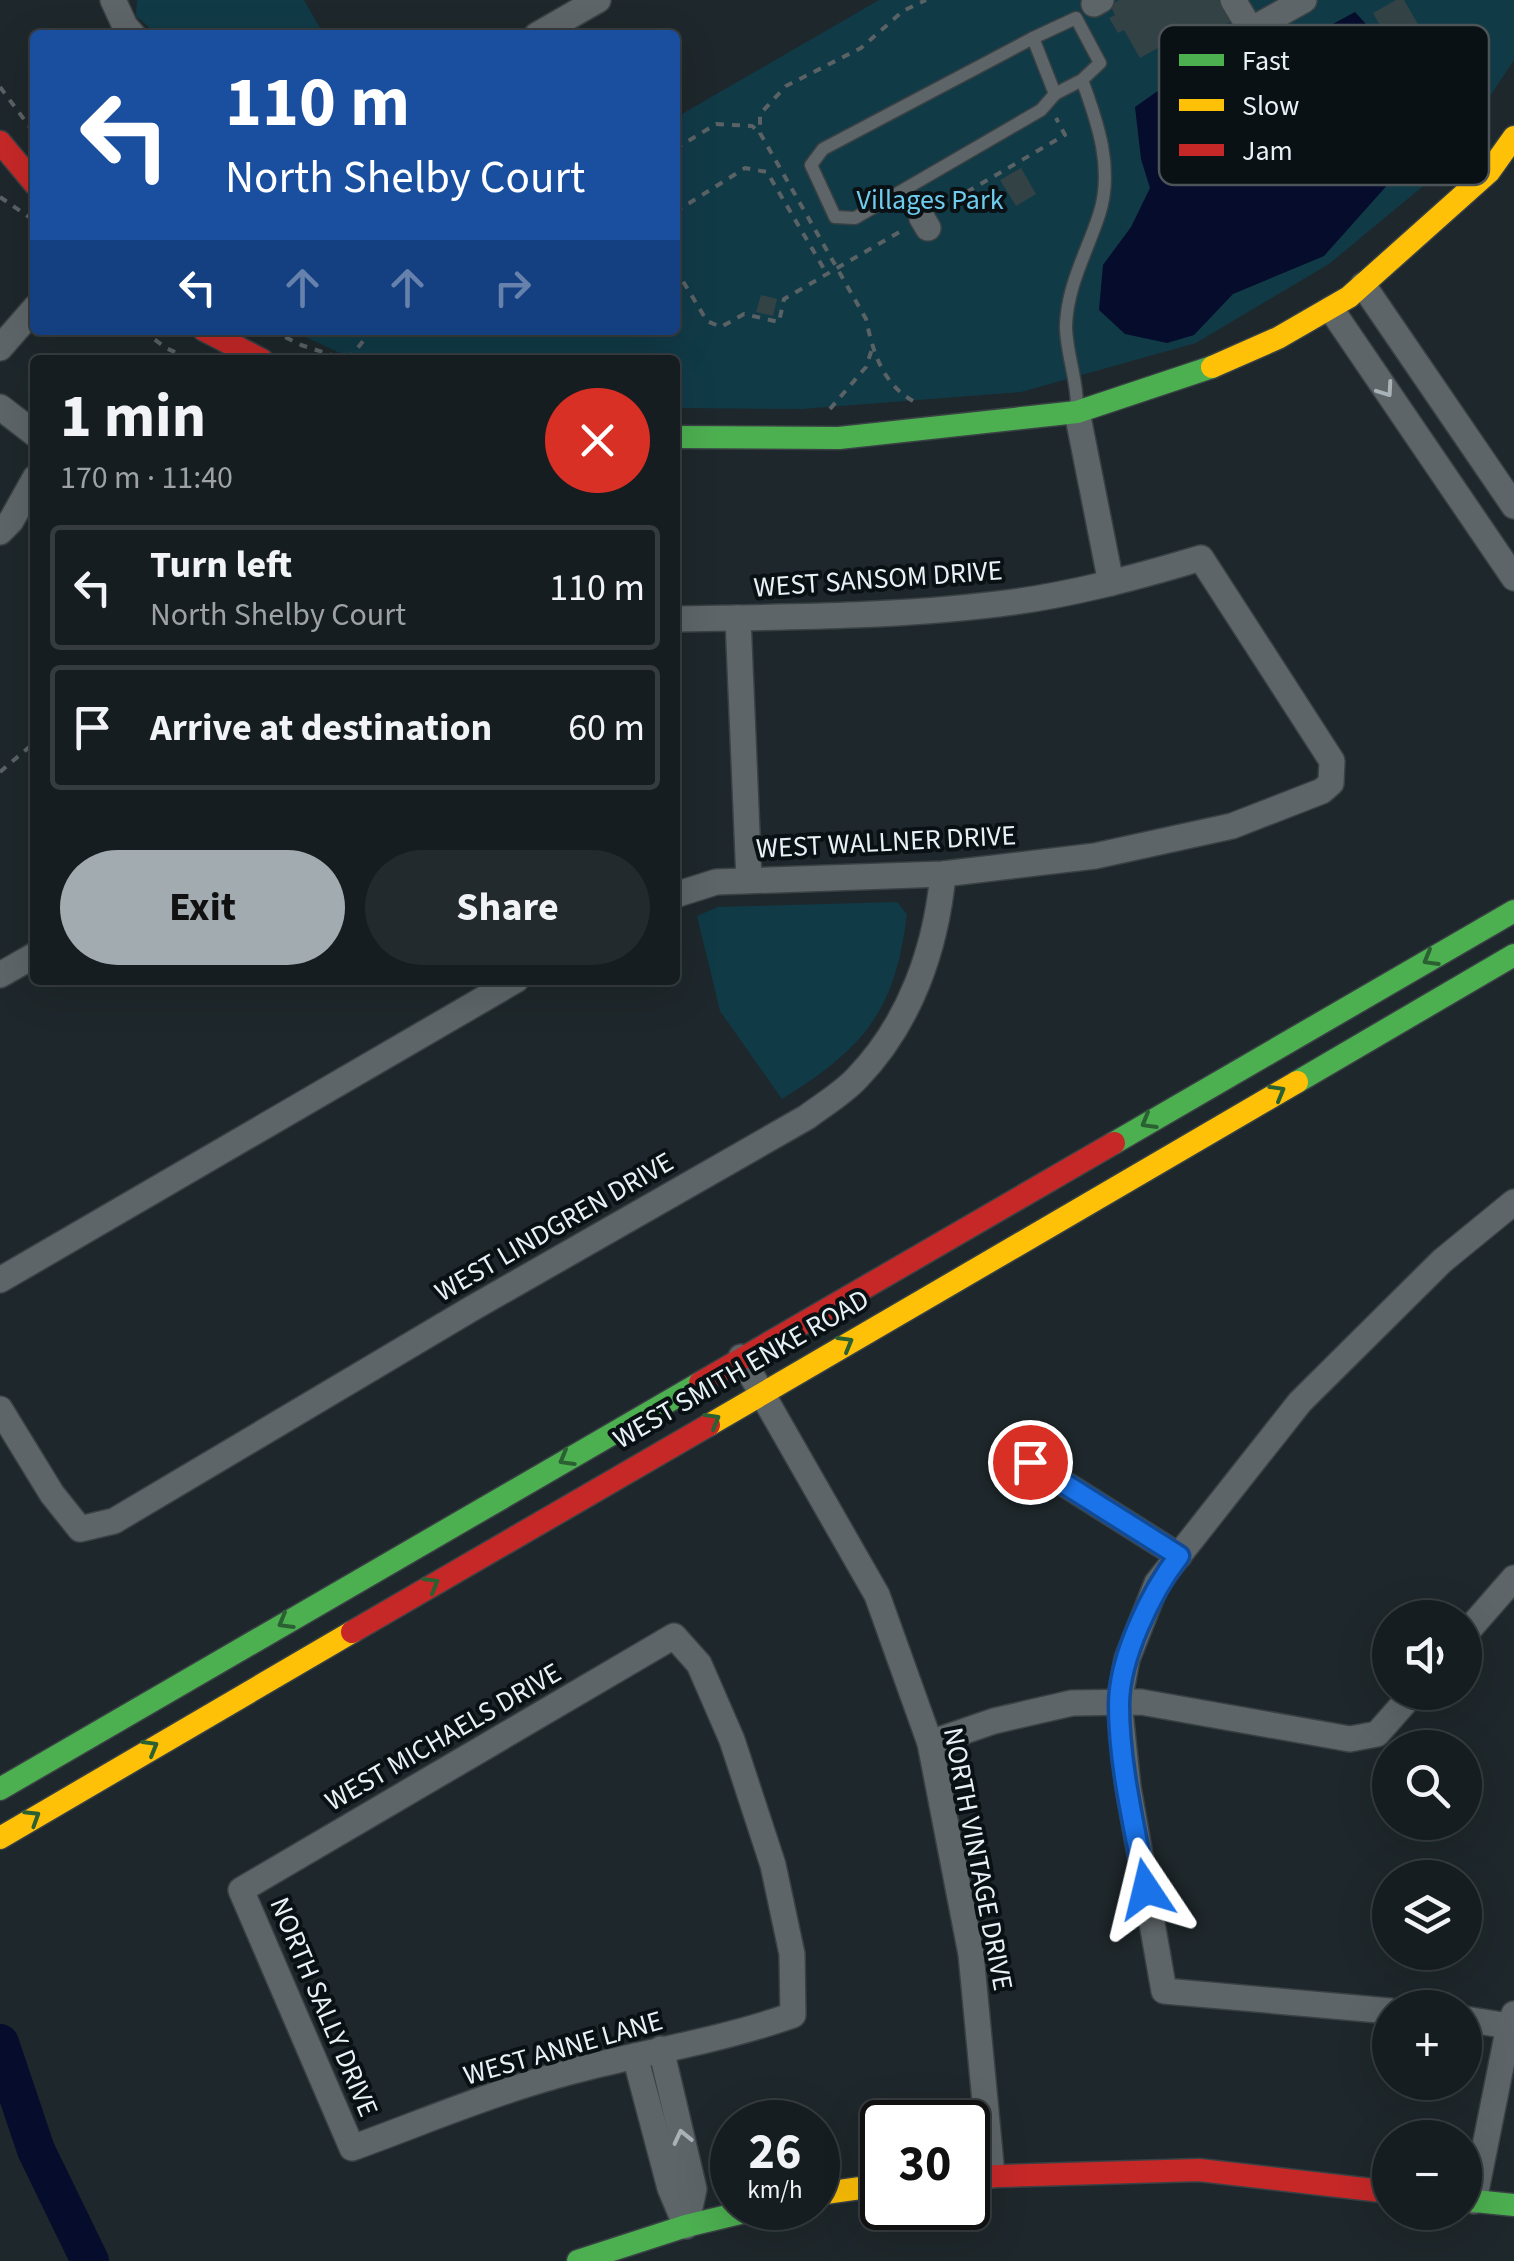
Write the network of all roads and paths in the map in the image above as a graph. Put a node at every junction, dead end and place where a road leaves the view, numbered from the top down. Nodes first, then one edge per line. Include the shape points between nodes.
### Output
1 (113, 0) edge
2 (598, 0) edge
3 (1233, 0) edge
4 (1304, 0) edge
5 (1247, 25) edge
6 (1259, 25) edge
7 (129, 30) edge
8 (546, 30) edge
9 (1033, 38) junction
10 (1082, 80) junction
11 (0, 87) edge
12 (1054, 94) junction
13 (1053, 112) dead end
14 (30, 127) edge
15 (760, 134) dead end
16 (1514, 137) edge
17 (0, 142) edge
18 (680, 146) edge
19 (1489, 172) edge
20 (30, 178) edge
21 (1474, 185) edge
22 (0, 196) edge
23 (680, 209) edge
24 (30, 218) edge
25 (827, 274) junction
26 (680, 276) edge
27 (1362, 285) junction
28 (1331, 309) junction
29 (30, 314) edge
30 (149, 335) edge
31 (214, 335) edge
32 (281, 335) edge
33 (368, 335) edge
34 (0, 348) edge
35 (181, 355) edge
36 (252, 355) edge
37 (333, 355) edge
38 (352, 355) edge
39 (922, 405) dead end
40 (0, 407) edge
41 (1077, 412) junction
42 (823, 414) dead end
43 (30, 430) edge
44 (680, 438) edge
45 (30, 486) edge
46 (1514, 506) edge
47 (0, 532) edge
48 (1514, 578) edge
49 (1111, 583) junction
50 (738, 618) junction
51 (680, 619) edge
52 (30, 746) edge
53 (0, 772) edge
54 (1330, 784) joint
55 (943, 874) junction
56 (749, 880) junction
57 (680, 893) edge
58 (1514, 910) edge
59 (1514, 955) edge
60 (30, 958) edge
61 (0, 975) edge
62 (507, 985) edge
63 (1514, 1202) edge
64 (0, 1280) edge
65 (741, 1357) junction
66 (762, 1392) junction
67 (0, 1409) edge
68 (1030, 1462) dead end
69 (1179, 1556) junction
70 (1514, 1578) edge
71 (1482, 1615) edge
72 (1119, 1702) junction
73 (1398, 1710) edge
74 (930, 1743) junction
75 (0, 1789) edge
76 (0, 1838) edge
77 (241, 1890) joint
78 (1372, 2009) edge
79 (793, 2016) joint
80 (1482, 2019) edge
81 (1512, 2022) edge
82 (661, 2049) junction
83 (635, 2056) junction
84 (977, 2100) edge
85 (352, 2148) joint
86 (1482, 2149) edge
87 (990, 2176) edge
88 (1372, 2190) edge
89 (1482, 2201) edge
90 (1514, 2205) edge
91 (710, 2220) edge
92 (686, 2226) junction
93 (578, 2261) edge

1 - 7 street
2 - 8 street
3 - 5 street
4 - 6 street
9 - 10 lane via 1076,18 1100,64
9 - 12 lane
9 - 12 lane via 823,149 811,165 835,216 855,218 1041,110
10 - 12 lane
10 - 41 lane via 1106,162 1100,213 1075,275 1066,327
11 - 14 path
13 - 25 path via 1065,135 925,223
15 - 18 path via 752,126 716,124
16 - 19 street
17 - 20 street
21 - 27 street
22 - 24 path
23 - 25 path via 745,168 767,172
25 - 26 path via 784,299 779,322 744,314 721,326 707,321
27 - 28 street
27 - 46 street
28 - 41 street via 1218,365
28 -> 48 street
29 - 34 street
30 - 35 path
31 - 36 street
32 - 37 path
33 - 38 path
39 - 42 path via 890,382 872,349 851,388
40 - 43 street
41 - 44 street via 838,438
41 - 49 street
45 - 47 street
49 - 50 street, WEST SANSOM DRIVE via 900,614
49 - 54 street, WEST SANSOM DRIVE via 1200,558 1332,760
50 - 51 street, WEST SANSOM DRIVE
50 - 56 street
52 - 53 path
54 - 55 street, WEST WALLNER DRIVE via 1232,826 1094,856
55 - 56 street, WEST WALLNER DRIVE
55 - 67 street, WEST LINDGREN DRIVE via 921,980 856,1080 808,1117 114,1521 80,1530
56 - 57 street, WEST WALLNER DRIVE
58 -> 65 street, WEST SMITH ENKE ROAD
66 -> 59 street, WEST SMITH ENKE ROAD
60 - 61 street
62 - 64 street
63 - 69 street via 1442,1261 1300,1402
65 - 66 street, NORTH VINTAGE DRIVE
65 -> 75 street, WEST SMITH ENKE ROAD
66 - 74 street, NORTH VINTAGE DRIVE via 877,1594
76 -> 66 street, WEST SMITH ENKE ROAD
68 - 69 street
69 - 72 street via 1158,1583 1128,1658
70 - 71 street
72 - 73 street via 1350,1739 1377,1734
72 - 74 street via 1072,1704
72 - 78 street via 1164,1991
74 - 84 street, NORTH VINTAGE DRIVE via 971,1954
77 - 79 street, WEST MICHAELS DRIVE via 674,1636 699,1664 732,1740 773,1865 792,1954
77 - 85 street, NORTH SALLY DRIVE
79 - 82 street, WEST ANNE LANE
80 - 81 street
81 - 86 street
82 - 83 street, WEST ANNE LANE
92 -> 82 street via 694,2189
83 - 85 street, WEST ANNE LANE via 526,2084
83 - 92 street
87 - 88 street via 1199,2170
89 - 90 street
91 - 92 street
92 - 93 street

